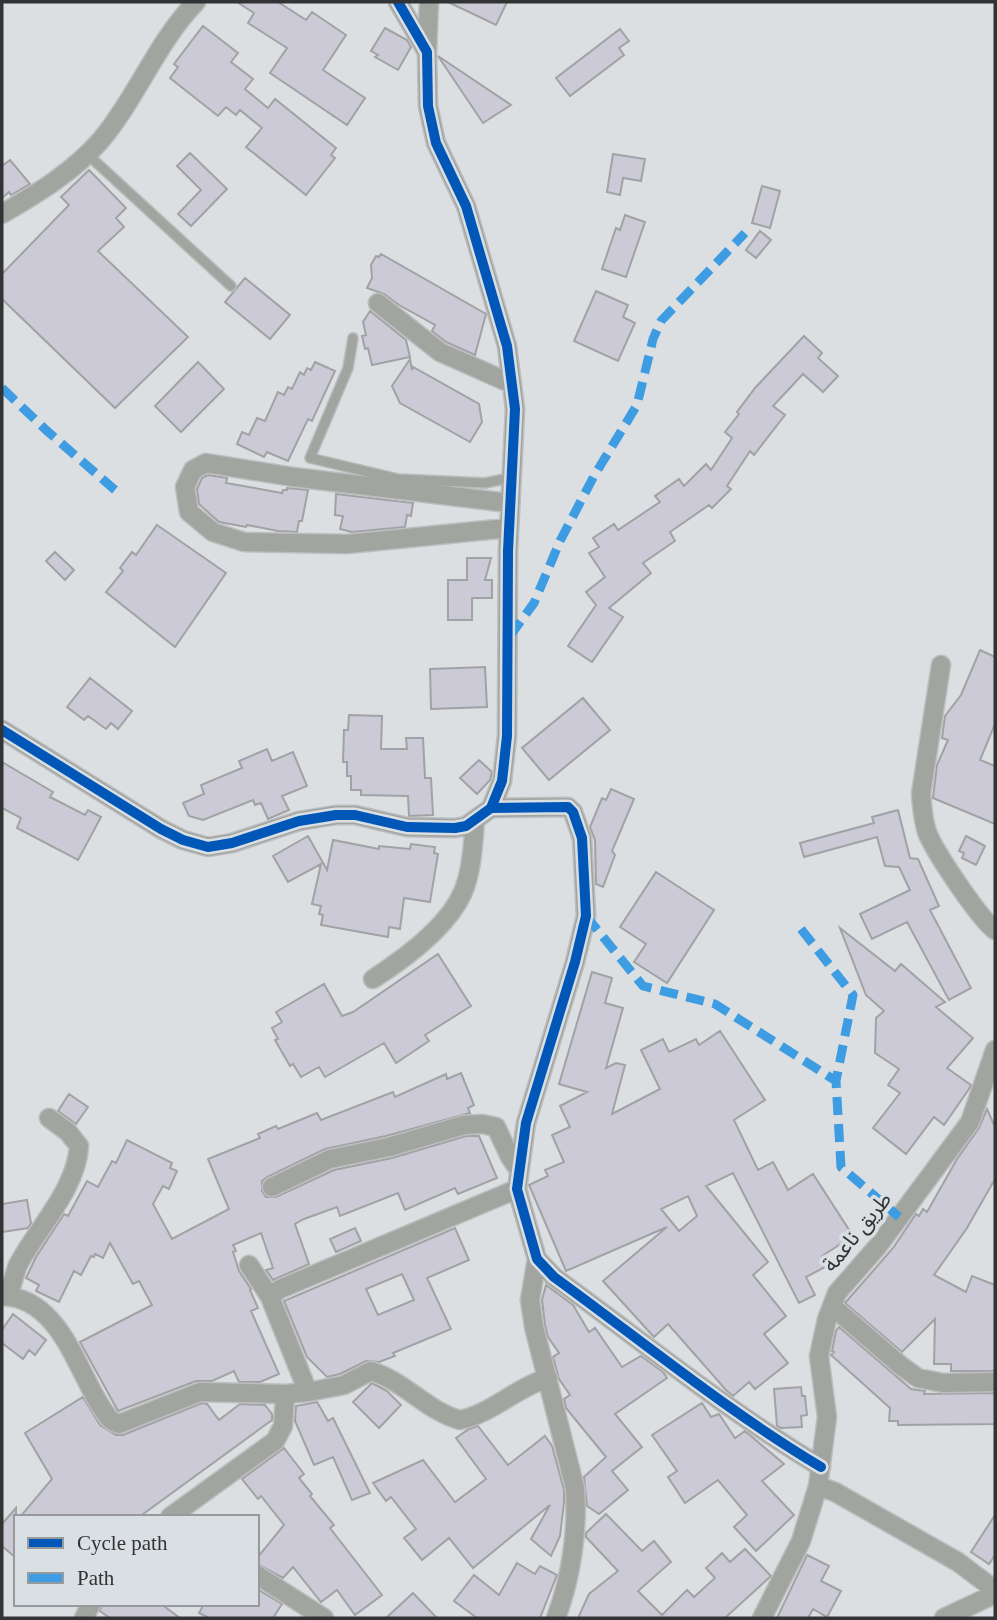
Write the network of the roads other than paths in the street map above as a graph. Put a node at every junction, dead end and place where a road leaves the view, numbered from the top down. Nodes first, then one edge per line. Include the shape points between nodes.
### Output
1 (196, 2) edge
2 (398, 2) edge
3 (429, 2) edge
4 (427, 52) junction
5 (87, 154) junction
6 (2, 214) edge
7 (231, 286) dead end
8 (378, 303) dead end
9 (353, 338) dead end
10 (512, 384) junction
11 (510, 478) junction
12 (509, 503) junction
13 (508, 528) junction
14 (941, 664) dead end
15 (2, 730) edge
16 (491, 808) junction
17 (475, 821) junction
18 (995, 930) edge
19 (373, 979) dead end
20 (994, 1064) edge
21 (995, 1101) edge
22 (49, 1118) dead end
23 (519, 1170) junction
24 (272, 1187) dead end
25 (517, 1189) junction
26 (537, 1259) junction
27 (248, 1265) dead end
28 (5, 1296) edge
29 (270, 1297) junction
30 (832, 1306) junction
31 (548, 1378) junction
32 (995, 1382) edge
33 (308, 1392) junction
34 (285, 1394) junction
35 (821, 1467) junction
36 (818, 1486) junction
37 (173, 1515) edge
38 (259, 1576) edge
39 (995, 1592) edge
40 (324, 1618) edge
41 (556, 1618) edge
42 (762, 1618) edge
43 (944, 1618) edge

1 - 5 street
2 - 4 street
3 - 4 street
4 - 10 street via 428,106 436,144 466,206 507,346
5 - 6 street via 48,187
5 - 7 lane
8 - 10 street via 440,352
9 - 11 lane via 348,368 310,458 398,479 485,483
10 - 11 street via 515,409
11 - 12 street
12 - 13 street
12 - 13 street via 206,463 193,470 185,487 189,512 213,532 244,542 348,544
13 - 16 street via 506,748 502,781
14 - 18 street via 922,783 922,812 935,848
15 - 17 street via 161,829 197,845 218,846 299,821 336,815 424,829 455,828
16 - 17 street
16 - 23 street via 568,807 582,838 586,916 531,1101
17 - 19 street via 462,895 431,933
20 - 21 street
20 - 30 street, طريق ناعمة via 970,1122 878,1246 837,1293
22 - 28 street via 79,1146 78,1162
23 - 24 street via 496,1127 473,1124 330,1159
23 - 25 street
25 - 26 street
25 - 29 street
26 - 31 street via 530,1300
26 - 35 street via 732,1409
27 - 29 street
28 - 34 street via 32,1306 62,1334 90,1388 111,1421 119,1424 200,1392
29 - 33 street
30 - 32 street via 918,1378 943,1383
30 - 35 street, طريق ناعمة via 819,1356 827,1416
31 - 33 street via 460,1420 392,1378 371,1371 344,1385
31 - 41 street via 576,1507 568,1574
33 - 34 street
34 - 37 street via 283,1426 275,1441
35 - 36 street, طريق ناعمة
36 - 39 street via 958,1562
36 - 42 street, طريق ناعمة via 801,1541
38 - 40 street
39 - 43 street

